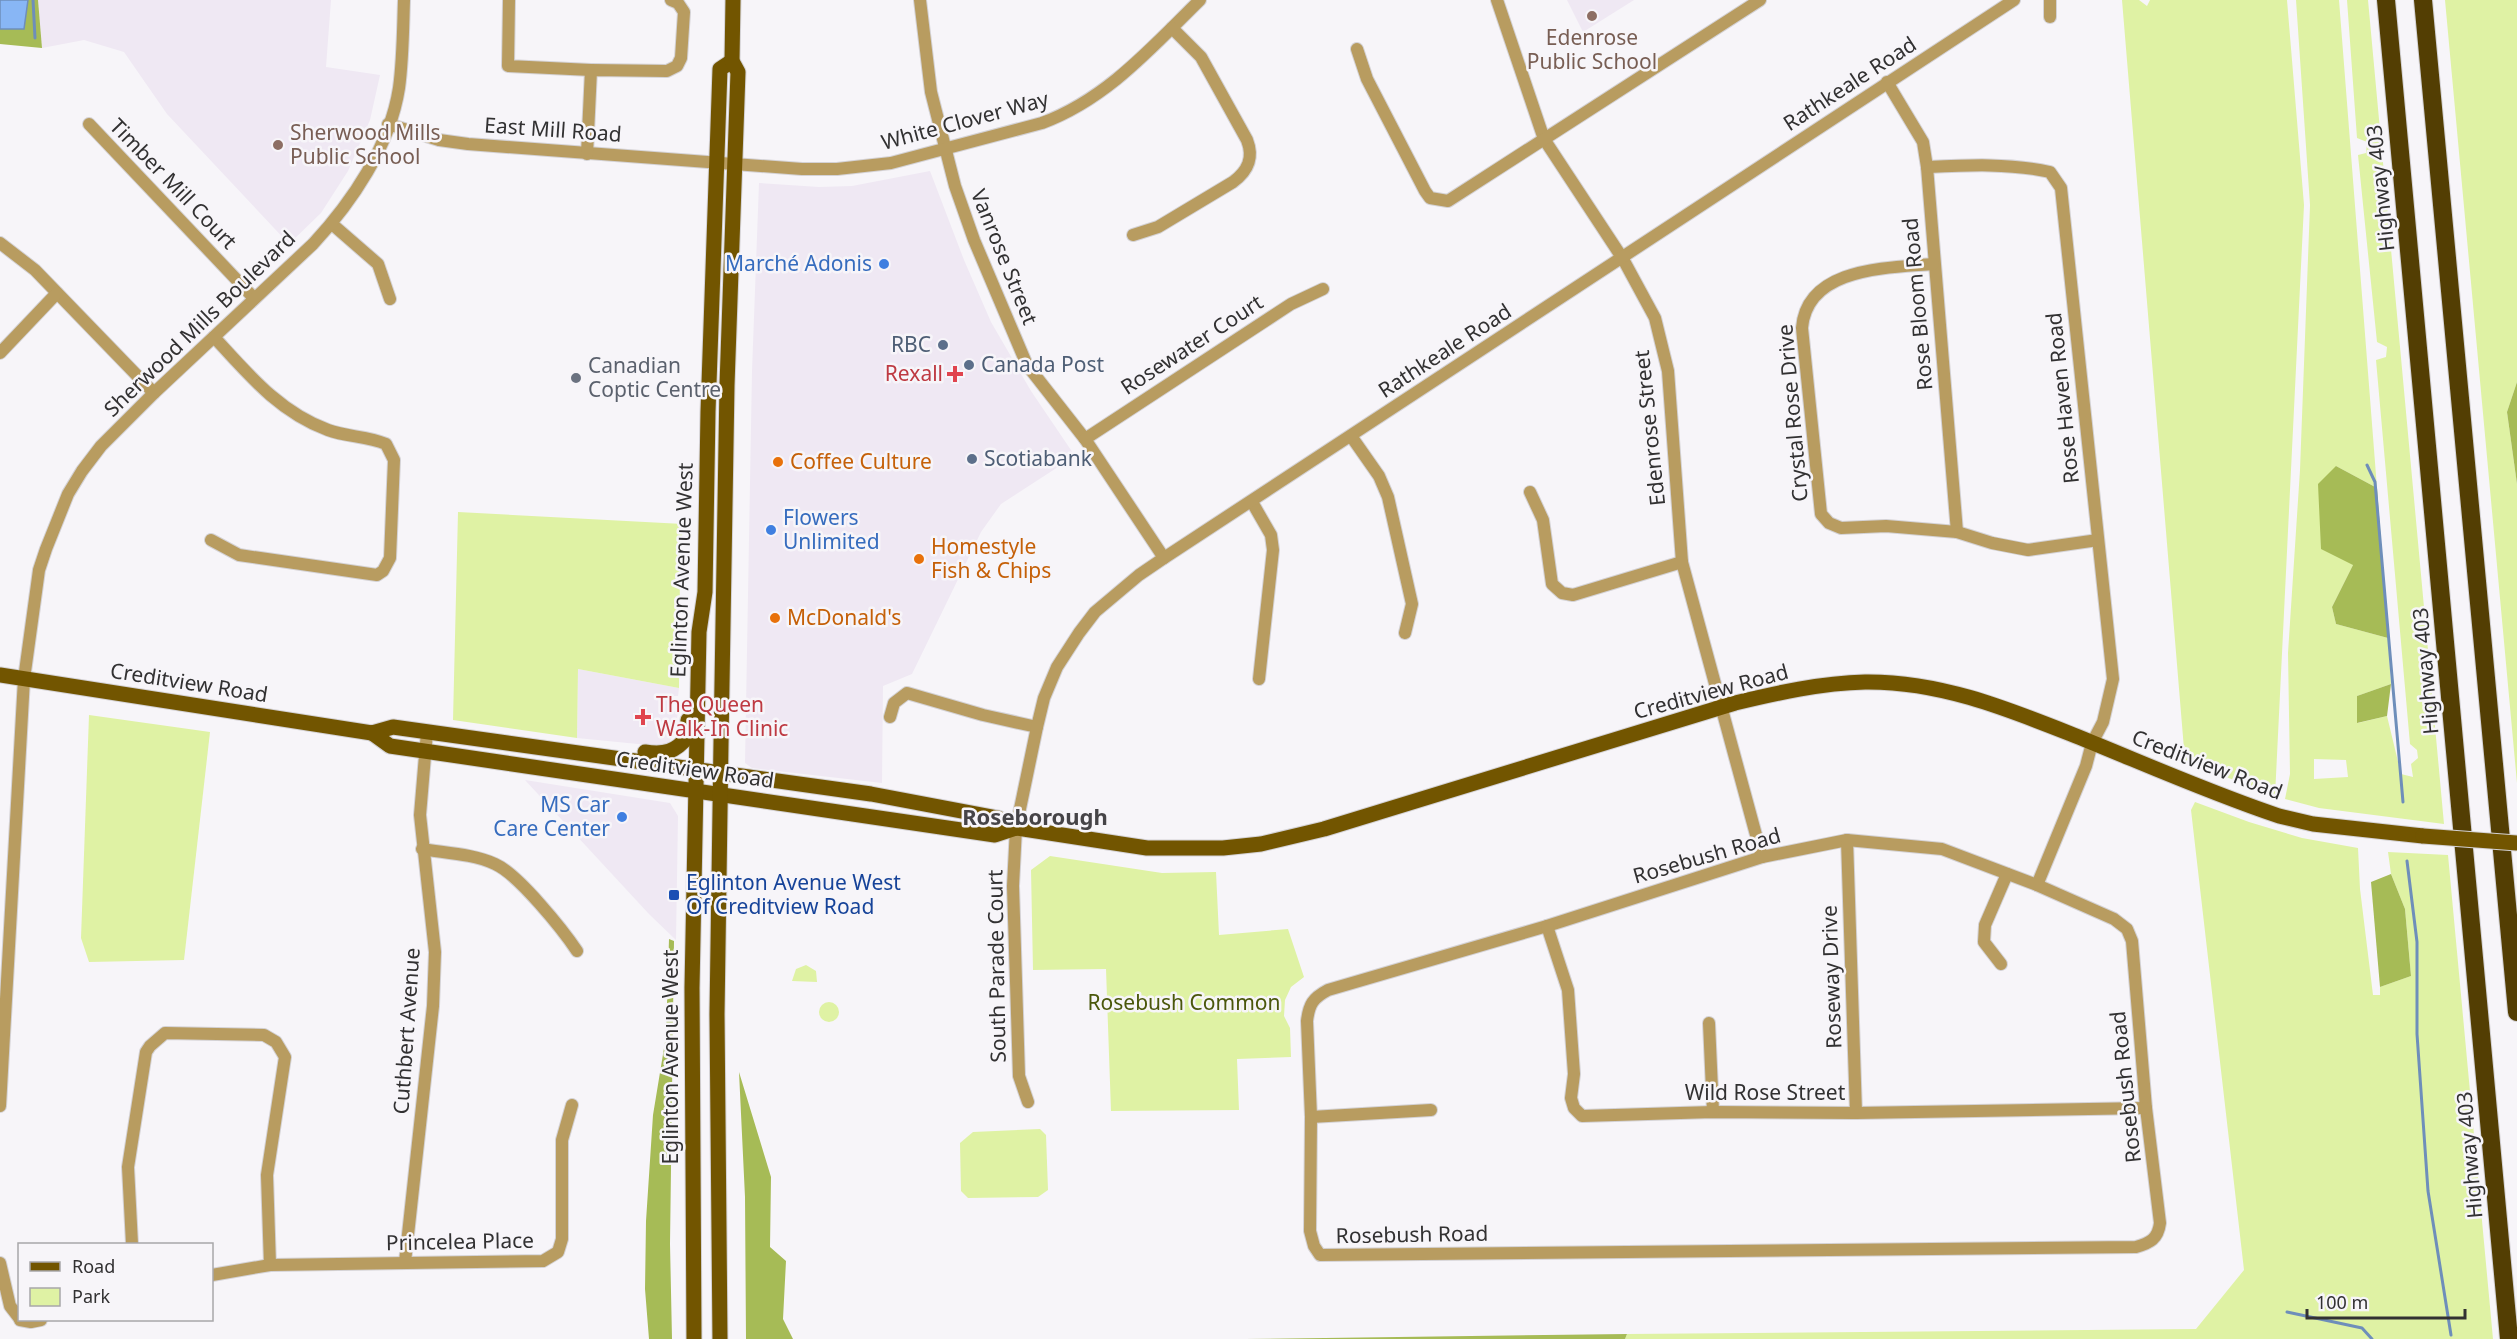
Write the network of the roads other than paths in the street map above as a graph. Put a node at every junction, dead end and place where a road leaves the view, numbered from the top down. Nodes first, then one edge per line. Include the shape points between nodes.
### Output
1 (404, 0) edge
2 (509, 0) edge
3 (671, 0) edge
4 (733, 0) edge
5 (920, 0) edge
6 (1200, 0) edge
7 (1497, 0) edge
8 (1760, 0) edge
9 (2014, 0) edge
10 (2050, 0) edge
11 (2386, 0) edge
12 (2423, 0) edge
13 (2050, 17) dead end
14 (1172, 28) junction
15 (1357, 49) dead end
16 (732, 61) junction
17 (591, 70) junction
18 (1887, 82) junction
19 (88, 124) dead end
20 (388, 124) junction
21 (1544, 139) junction
22 (945, 149) junction
23 (587, 154) junction
24 (717, 162) junction
25 (735, 164) junction
26 (1927, 166) junction
27 (332, 224) junction
28 (1133, 235) dead end
29 (0, 243) edge
30 (1623, 259) junction
31 (1933, 264) junction
32 (1323, 289) dead end
33 (57, 293) junction
34 (254, 298) junction
35 (390, 298) dead end
36 (214, 337) junction
37 (0, 353) edge
38 (154, 393) junction
39 (1351, 436) junction
40 (1085, 439) junction
41 (1530, 492) dead end
42 (1252, 502) junction
43 (1957, 532) junction
44 (211, 540) dead end
45 (2098, 540) junction
46 (1164, 558) junction
47 (1682, 562) junction
48 (1405, 633) dead end
49 (0, 675) edge
50 (24, 678) junction
51 (1259, 679) dead end
52 (698, 681) junction
53 (1721, 707) junction
54 (890, 717) dead end
55 (1037, 727) junction
56 (427, 732) junction
57 (372, 733) junction
58 (2092, 742) junction
59 (426, 750) junction
60 (589, 753) junction
61 (696, 769) junction
62 (720, 772) junction
63 (695, 792) junction
64 (720, 796) junction
65 (1016, 828) junction
66 (1847, 840) junction
67 (2517, 843) edge
68 (423, 849) junction
69 (1762, 857) junction
70 (2007, 874) junction
71 (2037, 885) junction
72 (1547, 926) junction
73 (577, 951) dead end
74 (2001, 964) dead end
75 (2517, 1012) edge
76 (1709, 1023) dead end
77 (1028, 1102) dead end
78 (0, 1106) edge
79 (572, 1106) dead end
80 (2146, 1108) junction
81 (1431, 1110) dead end
82 (1713, 1112) junction
83 (1856, 1113) junction
84 (1311, 1117) junction
85 (132, 1243) edge
86 (405, 1262) junction
87 (0, 1263) edge
88 (270, 1265) junction
89 (213, 1275) edge
90 (18, 1316) edge
91 (694, 1339) edge
92 (720, 1339) edge
93 (2509, 1339) edge

1 - 20 street, Sherwood Mills Boulevard via 399,89
2 - 17 street via 508,66
3 - 17 street via 684,12 677,66 667,71
4 - 16 main road, Eglinton Avenue West
5 - 22 street, Vanrose Street via 931,92
6 - 14 street, White Clover Way
7 - 21 street, Edenrose Street
8 - 21 street
9 - 18 street, Rathkeale Road
10 - 13 street
11 - 93 highway, Highway 403
12 - 75 highway
14 - 22 street, White Clover Way via 1113,83 1079,107 1042,123
14 - 28 street via 1201,57 1247,140 1250,162 1243,175 1233,182 1158,227
15 - 21 street via 1367,79 1431,198 1448,201 1457,197
16 - 24 main road, Eglinton Avenue West via 720,69
16 - 25 main road, Eglinton Avenue West via 738,72
17 - 23 street
18 - 26 street, Rose Bloom Road via 1919,134
18 - 30 street, Rathkeale Road
19 - 34 street, Timber Mill Court
20 - 23 street, East Mill Road via 439,140
20 - 27 street, Sherwood Mills Boulevard via 370,164
21 - 30 street, Edenrose Street
22 - 25 street, White Clover Way via 852,168
22 - 40 street, Vanrose Street via 974,240 1027,365
23 - 24 street, East Mill Road
24 - 25 street, White Clover Way
24 - 52 main road, Eglinton Avenue West via 705,592
25 - 62 main road, Eglinton Avenue West
26 - 31 street, Rose Bloom Road
26 - 45 street, Rose Haven Road via 1989,164 2036,169 2050,172 2061,188
27 - 34 street, Sherwood Mills Boulevard
27 - 35 street via 378,264
29 - 33 street
30 - 39 street, Rathkeale Road
30 - 47 street, Edenrose Street via 1654,318 1668,371
31 - 43 street, Rose Bloom Road
31 - 43 street, Crystal Rose Drive via 1869,269 1846,276 1810,301 1803,313 1802,328 1821,514 1841,528 1886,526
32 - 40 street, Rosewater Court via 1291,304
33 - 37 street
33 - 38 street
34 - 36 street, Sherwood Mills Boulevard
36 - 38 street, Sherwood Mills Boulevard
36 - 44 street via 280,406 328,430 386,444 394,460 390,558 377,576 239,555
38 - 50 street, Sherwood Mills Boulevard via 101,446 68,494 39,570
39 - 42 street, Rathkeale Road
39 - 48 street via 1379,476 1388,497 1412,604
40 - 46 street, Vanrose Street
41 - 47 street via 1543,520 1552,584 1562,593 1573,594
42 - 46 street, Rathkeale Road
42 - 51 street via 1271,535 1273,550
43 - 45 street, Crystal Rose Drive via 2028,550
45 - 58 street, Rose Haven Road via 2113,679 2103,722
46 - 55 street, Rathkeale Road via 1095,612 1079,633 1057,667
47 - 53 street, Edenrose Street
49 - 50 main road, Creditview Road
50 - 57 main road, Creditview Road
50 - 78 street
52 - 60 main road via 689,687 688,736 673,750 656,754 608,747
52 - 61 main road, Eglinton Avenue West
53 - 58 main road, Creditview Road via 1789,690 1844,684 1923,686 1969,696
53 - 65 main road, Creditview Road via 1324,829 1261,844 1147,848
53 - 69 street, Edenrose Street
54 - 55 street via 894,703 907,693
55 - 65 street, Rathkeale Road
56 - 57 main road, Creditview Road via 393,727
56 - 59 street, Cuthbert Avenue
56 - 60 main road, Creditview Road
57 - 59 main road, Creditview Road via 390,746
58 - 67 main road, Creditview Road, bridge via 2279,816 2313,824
58 - 71 street, Rose Haven Road via 2086,766
59 - 63 main road, Creditview Road
59 - 68 street, Cuthbert Avenue via 420,815
60 - 61 main road, Creditview Road
61 - 62 main road, Creditview Road
61 - 63 main road, Eglinton Avenue West
62 - 64 main road, Eglinton Avenue West
62 - 65 main road, Creditview Road via 908,800 998,818
63 - 64 main road, Creditview Road
63 - 91 main road, Eglinton Avenue West
64 - 65 main road, Creditview Road via 995,835
64 - 92 main road, Eglinton Avenue West
65 - 77 street, South Parade Court via 1013,929 1019,1076
66 - 69 street, Rosebush Road
66 - 70 street, Rosebush Road via 1942,849
66 - 83 street, Roseway Drive
68 - 73 street via 483,860 506,870 562,929
68 - 86 street, Cuthbert Avenue via 435,952 433,1006
69 - 72 street, Rosebush Road
70 - 71 street, Rosebush Road
70 - 74 street via 1985,925 1984,942
71 - 80 street, Rosebush Road via 2114,919 2127,929 2132,941
72 - 82 street, Wild Rose Street via 1571,1004 1571,1098 1581,1116
72 - 84 street, Rosebush Road via 1315,997 1307,1021
76 - 82 street
79 - 86 street, Princelea Place via 562,1140 562,1239 558,1252 543,1261
80 - 83 street, Wild Rose Street
80 - 84 street, Rosebush Road via 2160,1223 2158,1234 2149,1243 2136,1247 1320,1256 1310,1231
81 - 84 street
82 - 83 street, Wild Rose Street
85 - 88 street via 129,1167 146,1052 165,1033 264,1035 276,1042 285,1057 267,1175
86 - 88 street, Princelea Place
87 - 90 street via 10,1306
88 - 89 street, Princelea Place

